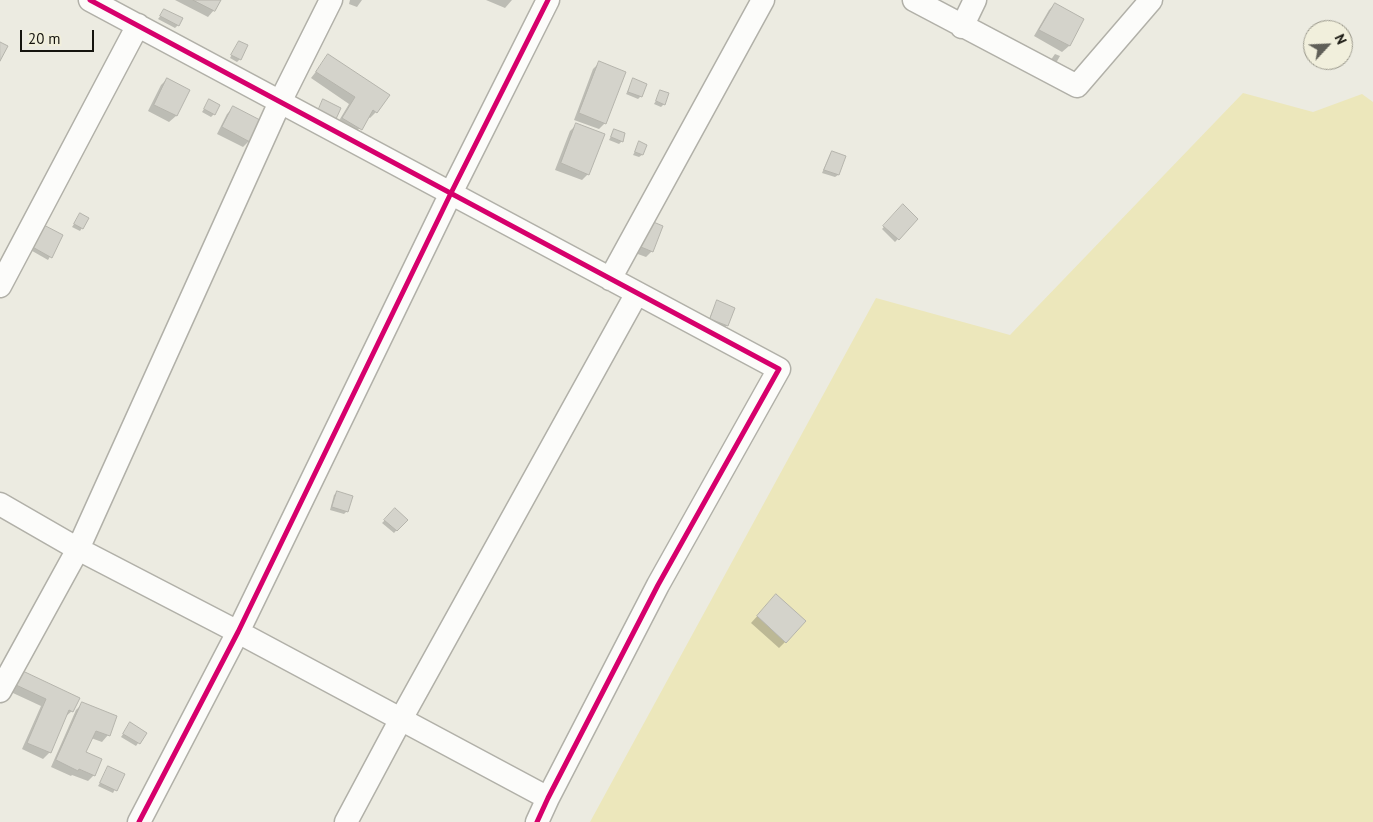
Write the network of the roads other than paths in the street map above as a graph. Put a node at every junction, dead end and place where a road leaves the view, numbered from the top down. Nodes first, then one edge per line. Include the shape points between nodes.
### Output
1 (90, 0) edge
2 (331, 0) edge
3 (548, 0) edge
4 (763, 0) edge
5 (914, 0) edge
6 (975, 0) edge
7 (1151, 0) edge
8 (123, 8) edge
9 (138, 26) junction
10 (962, 27) junction
11 (280, 102) junction
12 (451, 194) junction
13 (610, 279) junction
14 (0, 286) edge
15 (637, 293) junction
16 (0, 504) edge
17 (78, 549) junction
18 (238, 632) junction
19 (0, 691) edge
20 (401, 719) junction
21 (548, 798) junction
22 (138, 822) edge
23 (346, 822) edge
24 (537, 822) edge

1 - 8 street
2 - 11 street
3 - 12 street
4 - 13 street
5 - 10 street
6 - 10 street
7 - 10 street via 1077,86
8 - 9 street
9 - 11 street
9 - 14 street
11 - 12 street
11 - 17 street
12 - 13 street
12 - 18 street
13 - 15 street
15 - 20 street
15 - 21 street via 779,369 658,585
16 - 17 street
17 - 18 street
17 - 19 street
18 - 20 street
18 - 22 street
20 - 21 street
20 - 23 street
21 - 24 street

